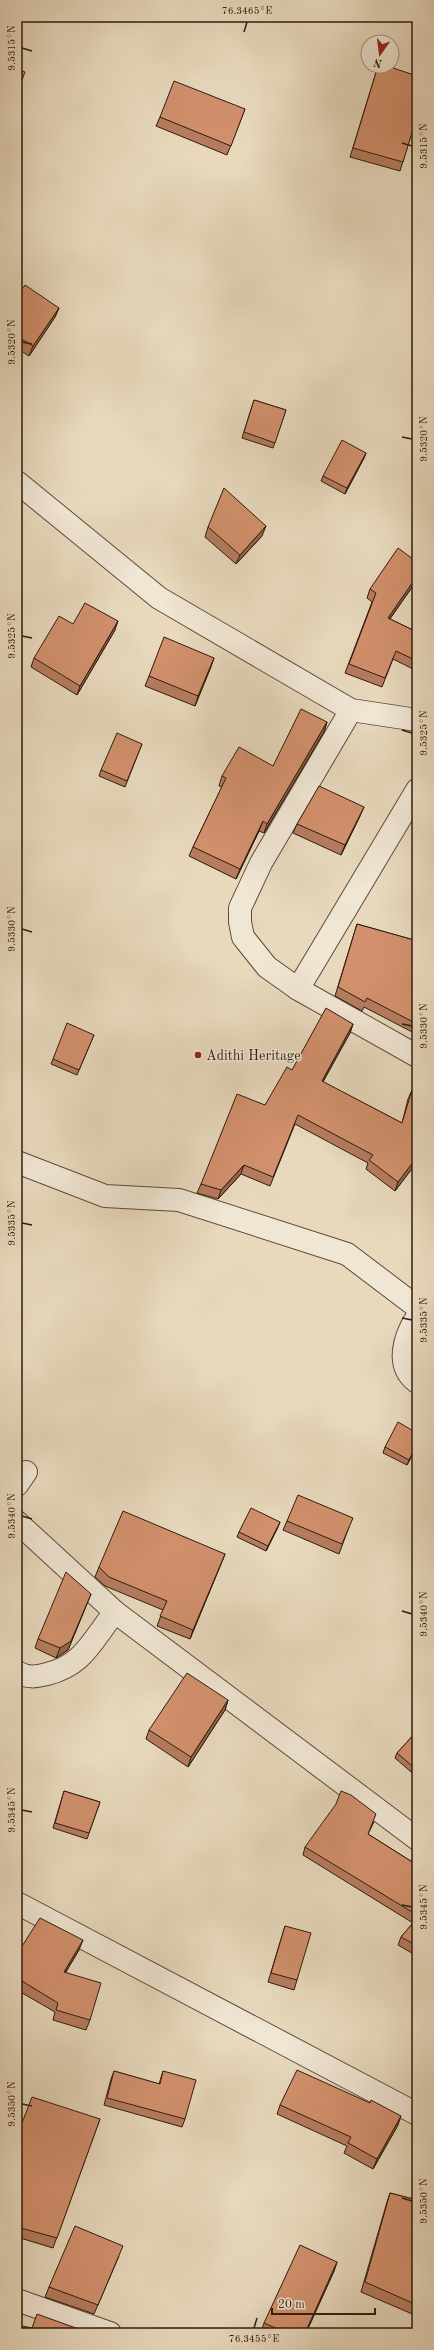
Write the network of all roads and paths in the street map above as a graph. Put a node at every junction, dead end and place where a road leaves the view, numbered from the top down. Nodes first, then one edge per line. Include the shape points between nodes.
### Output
1 (17, 482) edge
2 (351, 710) junction
3 (417, 720) edge
4 (417, 790) edge
5 (298, 989) junction
6 (417, 1056) edge
7 (17, 1162) edge
8 (417, 1307) edge
9 (417, 1317) edge
10 (417, 1382) edge
11 (17, 1522) edge
12 (115, 1612) junction
13 (17, 1672) edge
14 (417, 1839) edge
15 (17, 1903) edge
16 (417, 2114) edge
17 (17, 2300) edge
18 (110, 2333) edge

1 - 2 street via 159,598
2 - 3 street
2 - 5 street via 261,863 240,908 243,937 252,950 267,967
4 - 5 street
5 - 6 street
7 - 8 street via 105,1196 179,1200 347,1254
9 - 10 street via 409,1328 402,1360 410,1377
11 - 12 street
12 - 13 street via 74,1663 60,1672 35,1677
12 - 14 street
15 - 16 street
17 - 18 street

